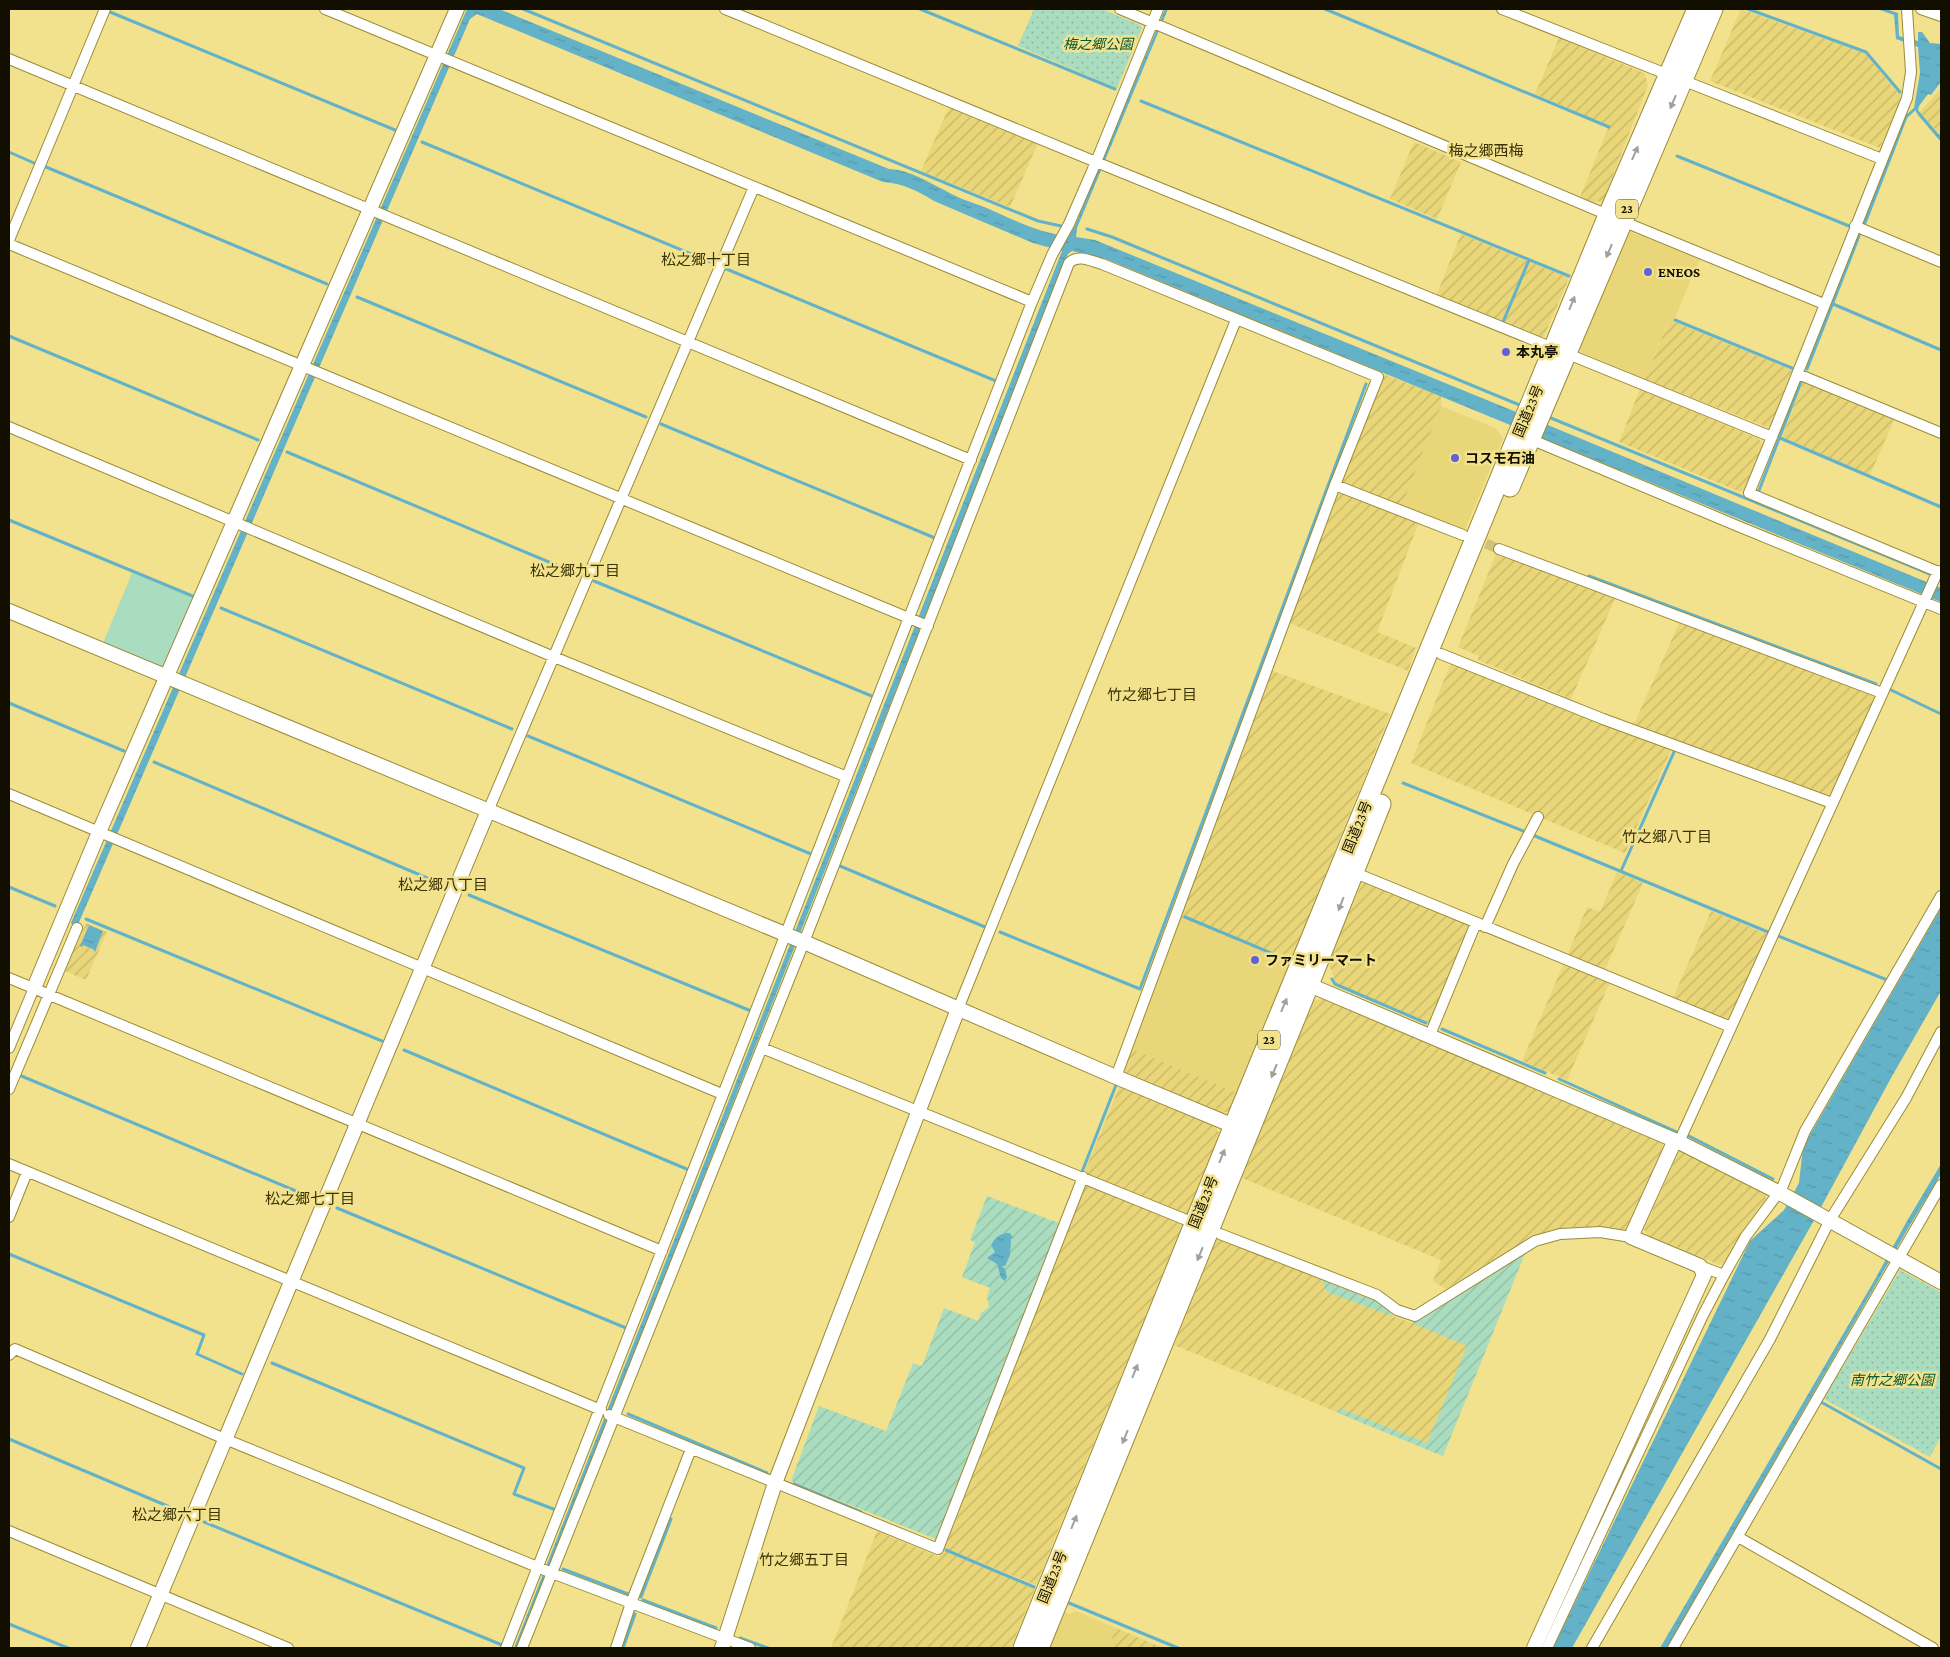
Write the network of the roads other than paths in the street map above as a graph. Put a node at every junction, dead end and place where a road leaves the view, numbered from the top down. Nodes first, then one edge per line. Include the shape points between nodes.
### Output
1 (105, 9) edge
2 (325, 9) edge
3 (457, 9) edge
4 (724, 9) edge
5 (1120, 9) edge
6 (1158, 9) edge
7 (1502, 9) edge
8 (1689, 9) edge
9 (1698, 9) edge
10 (1713, 9) edge
11 (1722, 9) edge
12 (1907, 9) edge
13 (1920, 9) edge
14 (1941, 16) edge
15 (1157, 24) junction
16 (439, 57) junction
17 (9, 59) edge
18 (1676, 77) junction
19 (73, 86) junction
20 (1882, 159) junction
21 (1101, 164) junction
22 (754, 187) junction
23 (373, 211) junction
24 (1615, 218) junction
25 (1855, 226) junction
26 (9, 242) edge
27 (1054, 254) junction
28 (1068, 262) junction
29 (1941, 262) edge
30 (1032, 302) junction
31 (1824, 304) junction
32 (1236, 320) junction
33 (686, 343) junction
34 (1560, 350) junction
35 (305, 367) junction
36 (1798, 374) junction
37 (9, 427) edge
38 (1941, 433) edge
39 (1527, 436) junction
40 (1772, 437) junction
41 (971, 460) junction
42 (1335, 485) junction
43 (620, 498) junction
44 (237, 524) junction
45 (1463, 534) tunnel mouth
46 (1499, 548) tunnel mouth
47 (1938, 575) edge
48 (1925, 600) junction
49 (1941, 609) edge
50 (9, 612) edge
51 (910, 618) junction
52 (928, 626) junction
53 (1441, 654) junction
54 (554, 657) junction
55 (174, 680) junction
56 (1882, 693) junction
57 (847, 777) junction
58 (9, 794) edge
59 (1832, 803) junction
60 (488, 811) junction
61 (1538, 816) dead end
62 (102, 834) junction
63 (1353, 872) junction
64 (1941, 896) edge
65 (1481, 925) junction
66 (77, 928) dead end
67 (787, 935) junction
68 (804, 942) junction
69 (423, 968) junction
70 (9, 978) edge
71 (1302, 982) junction
72 (41, 991) junction
73 (958, 1009) junction
74 (1731, 1028) junction
75 (1941, 1032) edge
76 (1430, 1035) junction
77 (9, 1048) edge
78 (762, 1048) junction
79 (1116, 1077) junction
80 (9, 1089) edge
81 (722, 1094) junction
82 (919, 1112) junction
83 (358, 1124) junction
84 (1242, 1129) junction
85 (1677, 1141) junction
86 (9, 1164) edge
87 (27, 1172) junction
88 (1083, 1176) junction
89 (1941, 1185) edge
90 (1782, 1194) junction
91 (9, 1217) edge
92 (1825, 1218) junction
93 (1184, 1219) dead end
94 (1220, 1234) dead end
95 (1631, 1238) junction
96 (662, 1251) junction
97 (1893, 1255) junction
98 (1700, 1266) junction
99 (1724, 1275) junction
100 (291, 1282) junction
101 (1941, 1282) edge
102 (9, 1355) edge
103 (600, 1411) junction
104 (614, 1417) junction
105 (226, 1439) junction
106 (691, 1449) junction
107 (775, 1483) junction
108 (9, 1531) edge
109 (1738, 1537) junction
110 (538, 1566) junction
111 (552, 1573) junction
112 (160, 1595) junction
113 (631, 1603) junction
114 (724, 1643) edge
115 (138, 1648) edge
116 (288, 1648) edge
117 (506, 1648) edge
118 (522, 1648) edge
119 (616, 1648) edge
120 (750, 1648) edge
121 (1023, 1648) edge
122 (1039, 1648) edge
123 (1534, 1648) edge
124 (1547, 1648) edge
125 (1592, 1648) edge
126 (1673, 1648) edge
127 (1934, 1648) edge

1 - 19 street
2 - 16 street
3 - 16 street
4 - 21 street
5 - 15 street
6 - 15 street
7 - 18 street
8 - 18 highway via 1677,38
9 - 18 highway, 国道23号 / 23
10 - 18 highway, 国道23号 / 23
11 - 18 highway
12 - 20 street via 1911,72 1907,98
13 - 14 street
15 - 21 street
15 - 24 street
16 - 22 street
16 - 23 street
17 - 19 street
18 - 20 street
18 - 24 highway, 国道23号 / 23
19 - 23 street
19 - 26 street
20 - 25 street
21 - 27 street
21 - 34 street
22 - 30 street
22 - 33 street
23 - 33 street
23 - 35 street
24 - 31 street
24 - 34 highway, 国道23号 / 23
25 - 29 street
25 - 31 street
26 - 35 street
27 - 28 street
27 - 30 street
28 - 32 street via 1080,258 1102,264
28 - 52 street
30 - 41 street
31 - 36 street
32 - 42 street via 1378,377
32 - 73 street
33 - 41 street
33 - 43 street
34 - 39 highway, 国道23号 / 23
34 - 40 street
35 - 43 street
35 - 44 street
36 - 38 street
36 - 40 street
37 - 44 street
39 - 48 street
39 - 53 highway, 国道23号 / 23
39 - 71 highway, 国道23号 / 23
40 - 47 street via 1749,492
41 - 51 street
42 - 45 street
42 - 79 street
43 - 51 street
43 - 54 street
44 - 54 street
44 - 55 street
46 - 56 street
47 - 48 street
48 - 49 street
48 - 56 street
50 - 55 street
51 - 52 street
51 - 57 street
52 - 68 street
53 - 59 street
53 - 63 highway, 国道23号 / 23
54 - 57 street
54 - 60 street
55 - 60 street
55 - 62 street
56 - 59 street
57 - 67 street
58 - 62 street
59 - 74 street
60 - 67 street
60 - 69 street
61 - 65 street
62 - 69 street
62 - 72 street
63 - 65 street
63 -> 71 highway, 国道23号 / 23
64 - 90 street via 1805,1131
65 - 74 street
65 - 76 street
66 - 72 street
67 - 68 street
67 - 81 street
68 - 73 street
68 - 78 street
69 - 81 street
69 - 83 street
70 - 72 street
71 - 76 street
71 - 84 highway, 国道23号 / 23
72 - 77 street
72 - 80 street
72 - 83 street
73 - 79 street
73 - 82 street
74 - 85 street
75 - 92 street via 1906,1098
76 - 85 street
78 - 82 street
78 - 104 street
79 - 84 street
81 - 96 street
82 - 88 street
82 - 107 street
83 - 96 street
83 - 100 street
121 -> 84 highway, 国道23号 / 23
84 -> 122 highway, 国道23号 / 23
85 - 90 street
85 - 95 street
86 - 87 street
87 - 91 street
87 - 100 street
88 - 93 street
88 - 107 street via 938,1549
89 - 97 street
90 - 92 street
90 - 99 street via 1746,1236
92 - 97 street
92 - 125 street via 1770,1340
94 - 95 street via 1377,1295 1397,1310 1415,1316 1535,1241 1560,1234 1600,1232
95 - 98 street
96 - 103 street
97 - 101 street
97 - 109 street
98 - 99 street
98 - 123 street via 1704,1275 1702,1282
99 - 124 street
100 - 103 street
100 - 105 street
102 - 105 street via 15,1349
103 - 104 street
103 - 110 street
104 - 106 street
104 - 111 street
105 - 110 street
105 - 112 street
106 - 107 street
106 - 113 street
107 - 114 street
108 - 112 street
109 - 126 street
109 - 127 street
110 - 111 street
110 - 117 street
111 - 113 street
111 - 118 street
112 - 115 street
112 - 116 street
113 - 114 street
113 - 119 street
114 - 120 street

